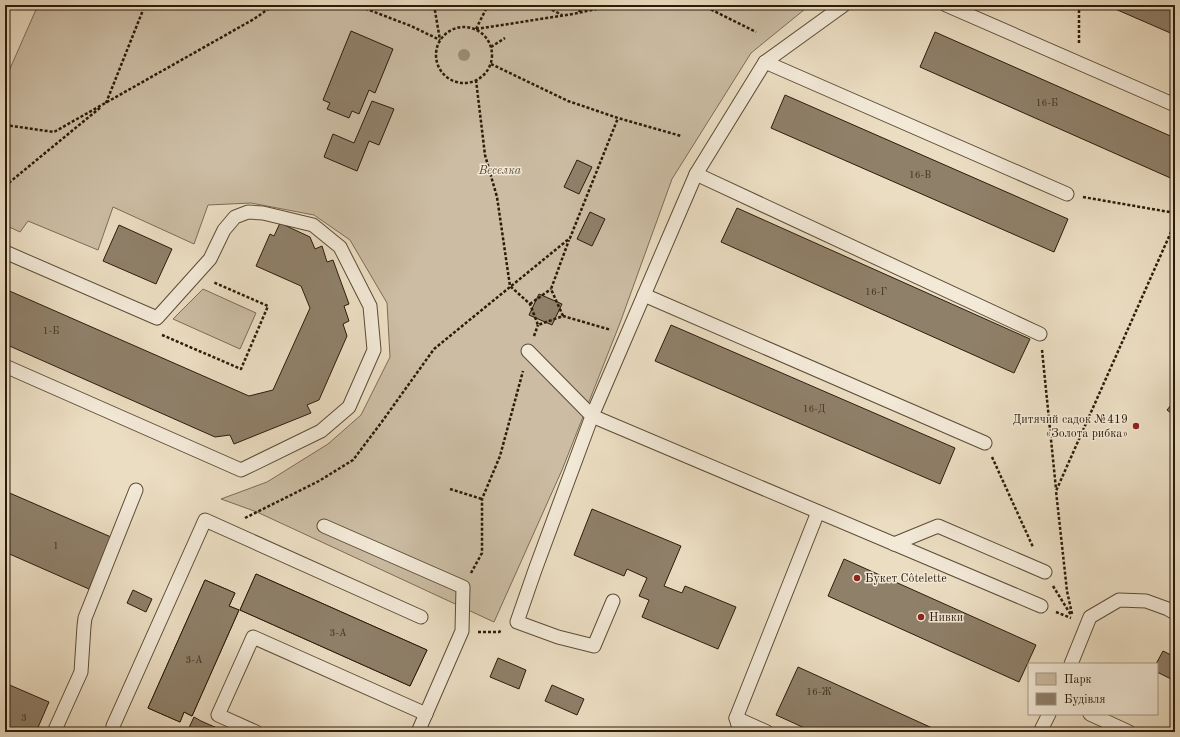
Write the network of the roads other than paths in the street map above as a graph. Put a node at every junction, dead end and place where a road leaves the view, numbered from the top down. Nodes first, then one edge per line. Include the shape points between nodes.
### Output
1 (844, 5) edge
2 (946, 5) edge
3 (765, 62) junction
4 (1175, 105) edge
5 (696, 174) junction
6 (1067, 194) road end
7 (5, 252) edge
8 (644, 295) junction
9 (1040, 334) road end
10 (528, 351) road end
11 (5, 366) edge
12 (592, 416) junction
13 (985, 443) road end
14 (136, 490) dead end
15 (818, 512) junction
16 (324, 526) dead end
17 (894, 544) junction
18 (1045, 572) road end
19 (613, 601) dead end
20 (1041, 606) dead end
21 (1175, 613) edge
22 (421, 617) dead end
23 (1071, 663) edge
24 (426, 714) junction
25 (1048, 715) edge
26 (1092, 715) edge
27 (736, 718) junction
28 (54, 732) edge
29 (114, 732) edge
30 (256, 732) edge
31 (418, 732) edge
32 (740, 732) edge
33 (767, 732) edge
34 (1040, 732) edge
35 (1129, 732) edge

1 - 3 lane
2 - 4 lane
3 - 5 lane
3 - 6 lane
5 - 8 lane
5 - 9 lane
7 - 11 lane via 156,318 210,259 224,230 235,217 248,212 263,213 313,225 340,247 370,306 374,350 349,407 321,431 241,470
8 - 12 lane
8 - 13 lane
10 - 12 lane
12 - 15 lane
12 - 19 lane via 517,622 558,637 594,646
14 - 28 lane via 85,618 81,672
15 - 17 lane
15 - 27 lane
16 - 24 lane via 463,587 462,631
17 - 18 lane via 938,526
17 - 20 lane
21 - 23 lane via 1146,601 1119,600 1090,617
22 - 29 lane via 205,520 113,726
24 - 30 lane via 253,637 218,715
24 - 31 lane
25 - 34 lane
26 - 35 lane
27 - 32 lane
27 - 33 lane

